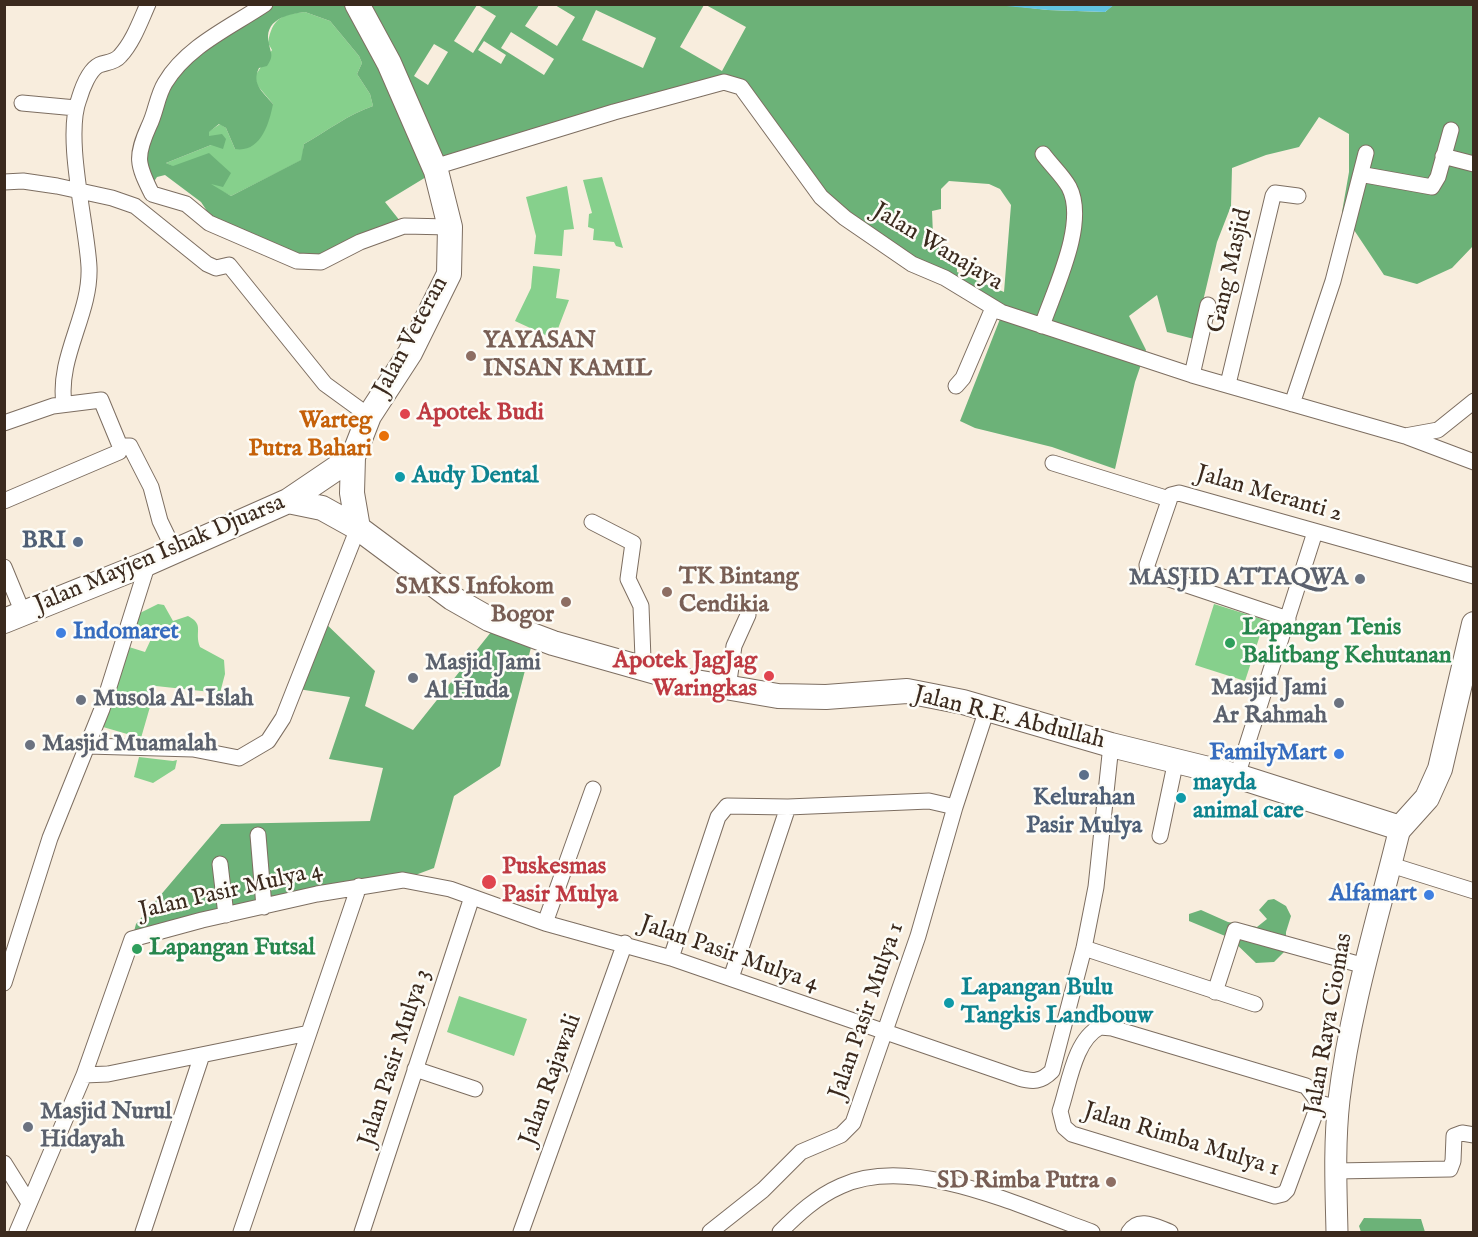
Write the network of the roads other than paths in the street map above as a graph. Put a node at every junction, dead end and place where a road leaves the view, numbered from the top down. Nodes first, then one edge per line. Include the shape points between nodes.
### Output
1 (148, 4) edge
2 (266, 4) edge
3 (357, 4) edge
4 (22, 103) dead end
5 (76, 108) junction
6 (1451, 130) dead end
7 (1366, 153) dead end
8 (1043, 154) dead end
9 (1443, 156) junction
10 (1473, 164) edge
11 (436, 171) junction
12 (1365, 175) dead end
13 (4, 182) edge
14 (81, 192) junction
15 (1298, 196) dead end
16 (450, 227) junction
17 (1208, 305) dead end
18 (993, 308) junction
19 (1042, 326) junction
20 (1192, 375) junction
21 (1228, 384) junction
22 (956, 386) dead end
23 (1473, 401) edge
24 (64, 404) junction
25 (1292, 404) junction
26 (369, 416) junction
27 (4, 423) edge
28 (1405, 436) junction
29 (120, 446) junction
30 (353, 457) junction
31 (1473, 462) edge
32 (1053, 463) dead end
33 (1169, 499) junction
34 (4, 501) edge
35 (288, 501) junction
36 (592, 522) dead end
37 (358, 528) junction
38 (1315, 532) junction
39 (175, 552) junction
40 (148, 563) junction
41 (4, 567) edge
42 (1473, 576) edge
43 (748, 615) dead end
44 (14, 617) edge
45 (1288, 619) junction
46 (1473, 624) edge
47 (633, 666) junction
48 (728, 688) junction
49 (987, 709) junction
50 (1111, 745) junction
51 (88, 746) junction
52 (1176, 760) junction
53 (1237, 776) junction
54 (593, 789) dead end
55 (788, 807) junction
56 (955, 807) junction
57 (1400, 828) junction
58 (258, 835) dead end
59 (1160, 836) dead end
60 (220, 864) dead end
61 (1391, 865) junction
62 (359, 886) junction
63 (1473, 891) edge
64 (472, 897) junction
65 (264, 907) junction
66 (226, 915) junction
67 (545, 923) junction
68 (625, 943) junction
69 (1084, 948) junction
70 (671, 957) junction
71 (1365, 966) junction
72 (731, 978) junction
73 (4, 983) edge
74 (1215, 992) junction
75 (1255, 1004) dead end
76 (309, 1033) junction
77 (886, 1033) junction
78 (202, 1055) junction
79 (415, 1069) junction
80 (84, 1075) junction
81 (475, 1089) dead end
82 (1329, 1106) junction
83 (1473, 1135) edge
84 (4, 1163) edge
85 (1335, 1171) junction
86 (29, 1203) junction
87 (17, 1233) edge
88 (144, 1233) edge
89 (241, 1233) edge
90 (362, 1233) edge
91 (521, 1233) edge
92 (710, 1233) edge
93 (780, 1233) edge
94 (1092, 1233) edge
95 (1129, 1233) edge
96 (1170, 1233) edge
97 (1336, 1233) edge

1 - 5 street via 120,57 96,67 90,74
2 - 16 street via 193,51 163,85 145,132 138,166 152,194 186,204 209,223 297,261 321,262 404,226
3 - 11 main road, Jalan Veteran via 389,63
4 - 5 street
5 - 14 street
6 - 9 street
7 - 25 street via 1332,281
8 - 19 street via 1070,188 1076,211 1071,243
9 - 10 street
9 - 12 street via 1432,187
11 - 16 main road, Jalan Veteran
11 - 18 street, Jalan Wanajaya via 441,165 614,112 724,82 735,83 821,196 845,218 912,264 945,278
13 - 14 street via 23,181
14 - 24 street via 88,288 66,365
14 - 26 street via 135,206 207,264 232,267 325,384
15 - 21 street, Gang Masjid via 1273,196
16 - 26 main road, Jalan Veteran via 449,274 410,352
17 - 20 street
18 - 19 street, Jalan Wanajaya
18 - 22 street
19 - 20 street, Jalan Wanajaya
20 - 21 street, Jalan Wanajaya
21 - 25 street, Jalan Wanajaya
23 - 28 street via 1438,430
24 - 27 street
24 - 29 street via 101,400
25 - 28 street, Jalan Wanajaya
26 - 30 main road, Jalan Veteran
28 - 31 street, Jalan Wanajaya
29 - 34 street via 119,453
29 - 39 street via 130,446 151,487 160,521
30 - 35 main road, Jalan Mayjen Ishak Djuarsa
30 - 37 main road via 352,493
32 - 33 street
33 - 38 street, Jalan Meranti 2 via 1173,493 1179,493
33 - 45 street, Jalan Meranti 2 via 1148,572
35 - 37 main road, Jalan R.E. Abdullah via 322,508
35 - 39 main road, Jalan Mayjen Ishak Djuarsa
36 - 47 street via 633,543 628,579 641,606 642,659
37 - 47 main road, Jalan R.E. Abdullah via 452,598 489,619 554,644
37 - 51 street via 283,718 267,741 247,755 232,758 193,749
38 - 42 street, Jalan Meranti 2
38 - 45 street
39 - 40 main road, Jalan Mayjen Ishak Djuarsa
40 - 44 main road, Jalan Mayjen Ishak Djuarsa
40 - 51 street
41 - 44 street
43 - 48 street via 734,646
45 - 53 street
46 - 57 main road via 1440,769 1427,798
47 - 48 main road, Jalan R.E. Abdullah
48 - 49 main road, Jalan R.E. Abdullah via 778,696 826,697 907,691
49 - 50 main road, Jalan R.E. Abdullah
49 - 56 street, Jalan Pasir Mulya 1
50 - 52 main road, Jalan R.E. Abdullah
50 - 69 street, Jalan Pasir Mulya 4 via 1096,886
51 - 73 street via 50,838
52 - 53 main road, Jalan R.E. Abdullah
52 - 59 street
53 - 57 main road, Jalan R.E. Abdullah
54 - 67 street
55 - 56 street via 929,801
55 - 70 street via 731,805 720,812
55 - 72 street
56 - 77 street, Jalan Pasir Mulya 1
57 - 61 main road, Jalan Raya Ciomas
58 - 65 street
60 - 66 street
61 - 63 street
61 - 71 main road, Jalan Raya Ciomas
62 - 64 street, Jalan Pasir Mulya 4 via 403,879
62 - 65 street, Jalan Pasir Mulya 4
62 - 76 street
64 - 67 street, Jalan Pasir Mulya 4
64 - 79 street, Jalan Pasir Mulya 3
65 - 66 street, Jalan Pasir Mulya 4
66 - 80 street, Jalan Pasir Mulya 4 via 132,939
67 - 68 street, Jalan Pasir Mulya 4
68 - 70 street, Jalan Pasir Mulya 4
68 - 91 street, Jalan Rajawali
69 - 74 street
69 - 77 street, Jalan Pasir Mulya 4 via 1052,1071 1043,1080 1032,1082
70 - 72 street, Jalan Pasir Mulya 4
71 - 74 street via 1235,930
71 - 82 main road, Jalan Raya Ciomas
72 - 77 street, Jalan Pasir Mulya 4
74 - 75 street
76 - 78 street
76 - 89 street
77 - 92 street, Jalan Pasir Mulya 1 via 858,1114 848,1129 801,1152 763,1190
78 - 80 street via 108,1074
78 - 88 street
79 - 81 street
79 - 90 street, Jalan Pasir Mulya 3
80 - 86 street
82 - 82 street, Jalan Rimba Mulya 1 via 1306,1086 1100,1027 1081,1047 1060,1111 1061,1120 1072,1134 1280,1196 1287,1190
82 - 85 main road, Jalan Raya Ciomas
83 - 85 street via 1454,1136 1452,1167 1447,1169
84 - 86 street
85 - 97 main road, Jalan Raya Ciomas
86 - 87 street
93 - 94 street via 800,1211 840,1186 899,1177 933,1179 970,1188
95 - 96 street via 1140,1223

